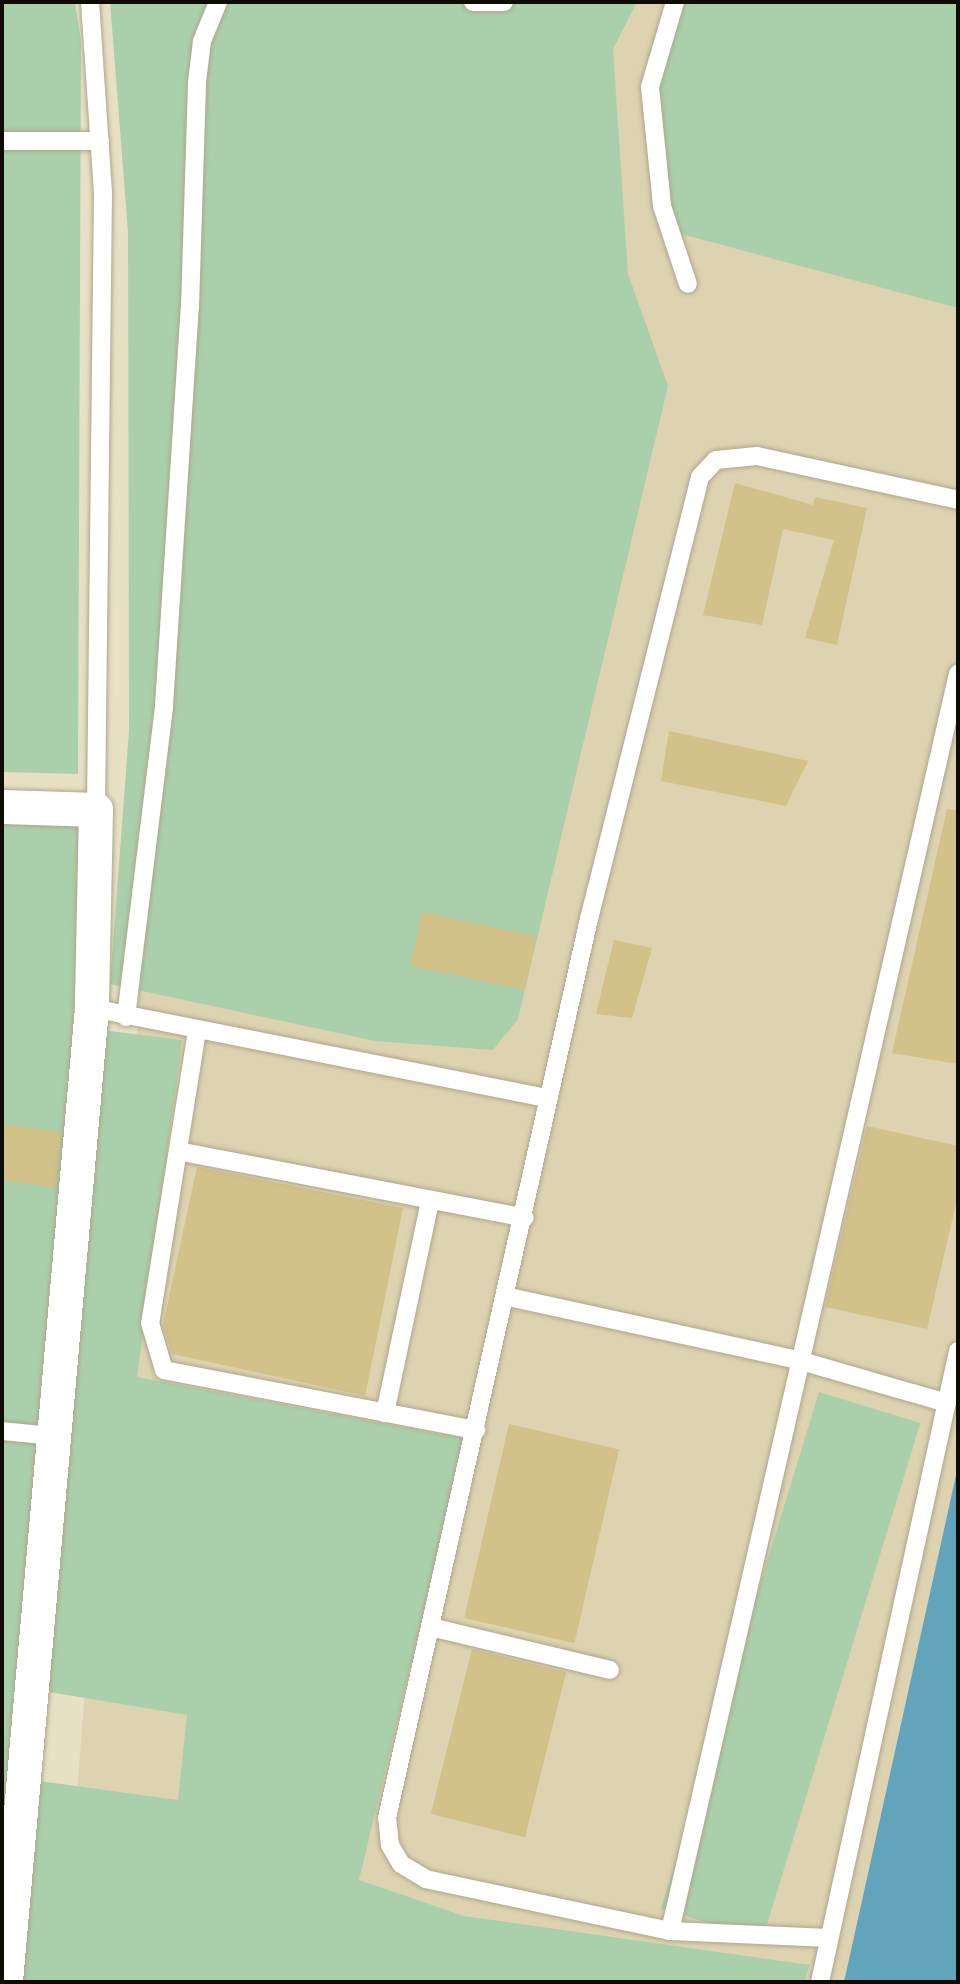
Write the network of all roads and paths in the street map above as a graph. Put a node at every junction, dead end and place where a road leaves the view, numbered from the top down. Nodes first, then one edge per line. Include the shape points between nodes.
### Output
1 (90, 2) edge
2 (218, 2) edge
3 (473, 2) edge
4 (504, 2) edge
5 (675, 2) edge
6 (2, 141) edge
7 (100, 141) junction
8 (688, 284) dead end
9 (958, 500) edge
10 (958, 674) edge
11 (2, 807) edge
12 (96, 810) junction
13 (92, 1008) junction
14 (126, 1017) junction
15 (197, 1031) junction
16 (547, 1098) junction
17 (178, 1151) junction
18 (430, 1201) junction
19 (525, 1218) junction
20 (509, 1297) junction
21 (958, 1351) edge
22 (798, 1360) junction
23 (947, 1403) junction
24 (385, 1413) junction
25 (476, 1430) junction
26 (2, 1431) edge
27 (53, 1436) junction
28 (431, 1627) junction
29 (610, 1670) dead end
30 (9, 1866) edge
31 (670, 1931) junction
32 (829, 1938) junction
33 (6, 1982) edge
34 (820, 1982) edge

1 - 7 lane
2 - 14 lane via 202,41 197,82 164,706
3 - 4 lane
5 - 8 lane via 650,87 662,206
6 - 7 lane
7 - 12 lane
9 - 16 lane via 757,456 716,460 700,477
10 - 22 lane
11 - 12 street
12 - 13 street
13 - 14 lane
13 - 27 street
14 - 15 lane
15 - 16 lane
15 - 17 lane
16 - 19 lane
17 - 18 lane
17 - 24 lane via 150,1323 164,1370
18 - 19 lane
18 - 24 lane
19 - 20 lane
20 - 22 lane
20 - 25 lane
21 - 23 lane
22 - 23 lane
22 - 31 lane
23 - 32 lane
24 - 25 lane
25 - 28 lane
26 - 27 lane
27 - 30 street
28 - 29 lane
28 - 31 lane via 387,1818 390,1845 401,1864 426,1879
30 - 33 street
31 - 32 lane
32 - 34 lane

